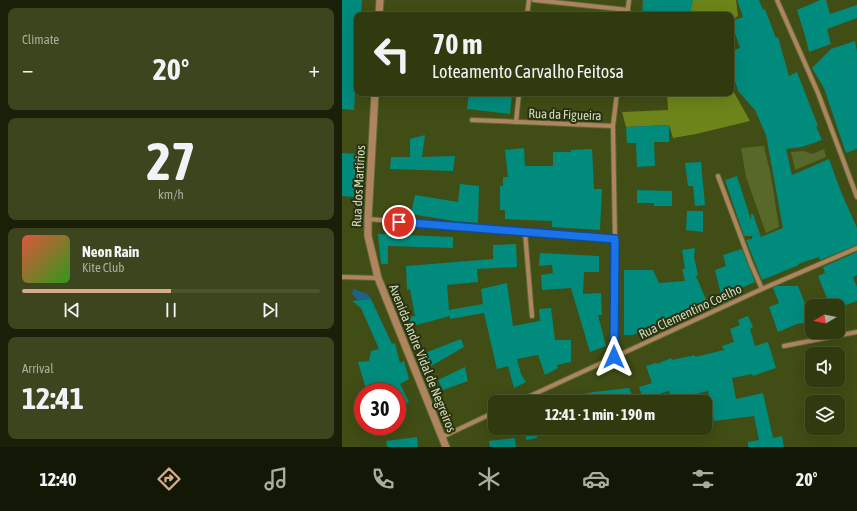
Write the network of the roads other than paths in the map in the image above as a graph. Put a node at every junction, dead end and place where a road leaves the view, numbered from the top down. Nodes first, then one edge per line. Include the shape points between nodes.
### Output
1 (380, 0) edge
2 (529, 0) edge
3 (534, 0) edge
4 (629, 0) edge
5 (777, 0) edge
6 (628, 10) joint
7 (379, 12) edge
8 (527, 12) edge
9 (375, 96) edge
10 (519, 96) edge
11 (617, 96) edge
12 (472, 120) dead end
13 (516, 122) junction
14 (613, 126) junction
15 (718, 176) dead end
16 (857, 197) edge
17 (368, 219) junction
18 (525, 232) junction
19 (615, 239) junction
20 (857, 248) edge
21 (342, 277) edge
22 (378, 278) junction
23 (762, 289) junction
24 (532, 316) dead end
25 (857, 332) edge
26 (784, 346) dead end
27 (614, 357) junction
28 (532, 395) edge
29 (488, 415) edge
30 (442, 437) junction
31 (446, 447) edge

1 - 7 street
2 - 8 street
3 - 6 street
4 - 6 street
5 - 16 street via 818,93
9 - 17 street, Rua dos Martirios
10 - 13 street, Rua da Figueira
11 - 14 street
12 - 13 street, Rua da Figueira
13 - 14 street, Rua da Figueira
14 - 19 street
15 - 23 street, Rua Clementino Coelho
17 - 18 street
17 - 22 street, Rua dos Martirios via 368,236
18 - 19 street
18 - 24 street
19 - 27 street
20 - 23 street, Rua Clementino Coelho
21 - 22 street
22 - 30 street, Avenida Andre Vidal de Negreiros
23 - 27 street, Rua Clementino Coelho
25 - 26 street
27 - 28 street, Rua Clementino Coelho
29 - 30 street
30 - 31 street, Avenida Andre Vidal de Negreiros

